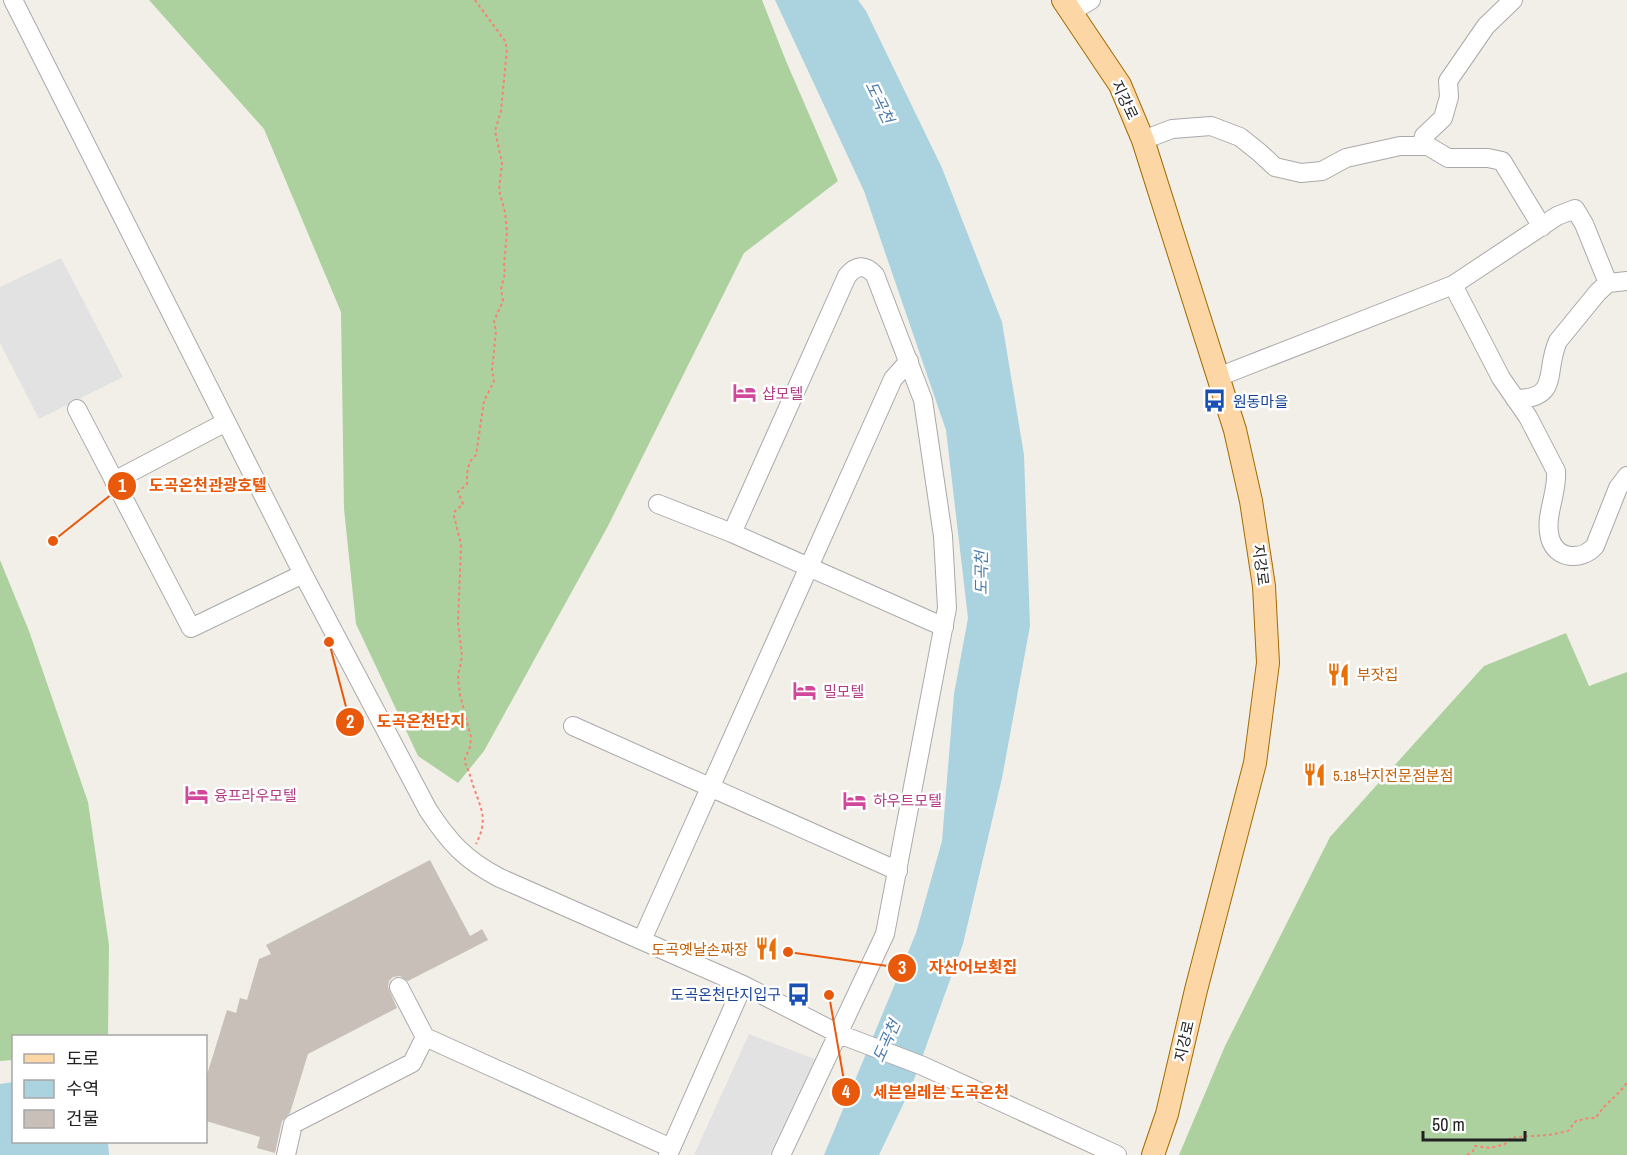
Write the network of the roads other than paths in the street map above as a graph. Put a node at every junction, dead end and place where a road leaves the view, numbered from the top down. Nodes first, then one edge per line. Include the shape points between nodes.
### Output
1 (13, 0) edge
2 (1091, 0) edge
3 (1513, 0) edge
4 (1067, 6) edge
5 (1143, 140) junction
6 (1421, 146) junction
7 (1542, 227) junction
8 (1627, 281) edge
9 (1608, 284) junction
10 (1453, 285) junction
11 (909, 361) junction
12 (1218, 377) junction
13 (1515, 399) junction
14 (77, 410) dead end
15 (226, 422) junction
16 (1627, 476) edge
17 (114, 481) junction
18 (658, 504) dead end
19 (732, 533) junction
20 (808, 567) junction
21 (303, 574) junction
22 (944, 627) junction
23 (573, 726) dead end
24 (710, 786) junction
25 (898, 871) junction
26 (642, 940) junction
27 (743, 986) junction
28 (399, 987) dead end
29 (839, 1034) junction
30 (425, 1037) junction
31 (670, 1151) edge
32 (286, 1155) edge
33 (781, 1155) edge
34 (1117, 1155) edge
35 (1154, 1155) edge

1 - 15 street
2 - 4 street
3 - 6 street via 1486,26 1448,81 1449,97 1443,118 1424,136
4 - 5 main road, 지강로 via 1120,85
5 - 6 street via 1172,129 1211,126 1240,137 1275,168 1301,173 1322,171 1346,158 1400,146
5 - 12 main road, 지강로
6 - 7 street via 1448,158 1502,161
7 - 9 street via 1575,209
7 - 10 street
8 - 9 street
9 - 13 street via 1558,341 1543,393 1534,398
10 - 12 street
10 - 13 street
11 - 19 street via 875,275 869,268 853,268
11 - 20 street via 893,379
11 - 22 street via 923,400 943,536 947,608
12 - 35 main road, 지강로 via 1235,430 1255,524 1264,586 1268,663 1255,764
13 - 16 street via 1556,471 1549,525 1552,544 1563,555 1584,555 1595,546 1618,488
14 - 17 street
15 - 17 street
15 - 21 street
17 - 21 street via 190,628
18 - 19 street
19 - 20 street
20 - 22 street
20 - 24 street
21 - 26 street via 428,810 450,843 500,878
22 - 25 street
23 - 24 street
24 - 25 street
24 - 26 street
25 - 29 street via 885,934
26 - 27 street
27 - 29 street
27 - 31 street
28 - 30 street
29 - 33 street
29 - 34 street via 923,1066
30 - 31 street
30 - 32 street via 412,1062 293,1124

